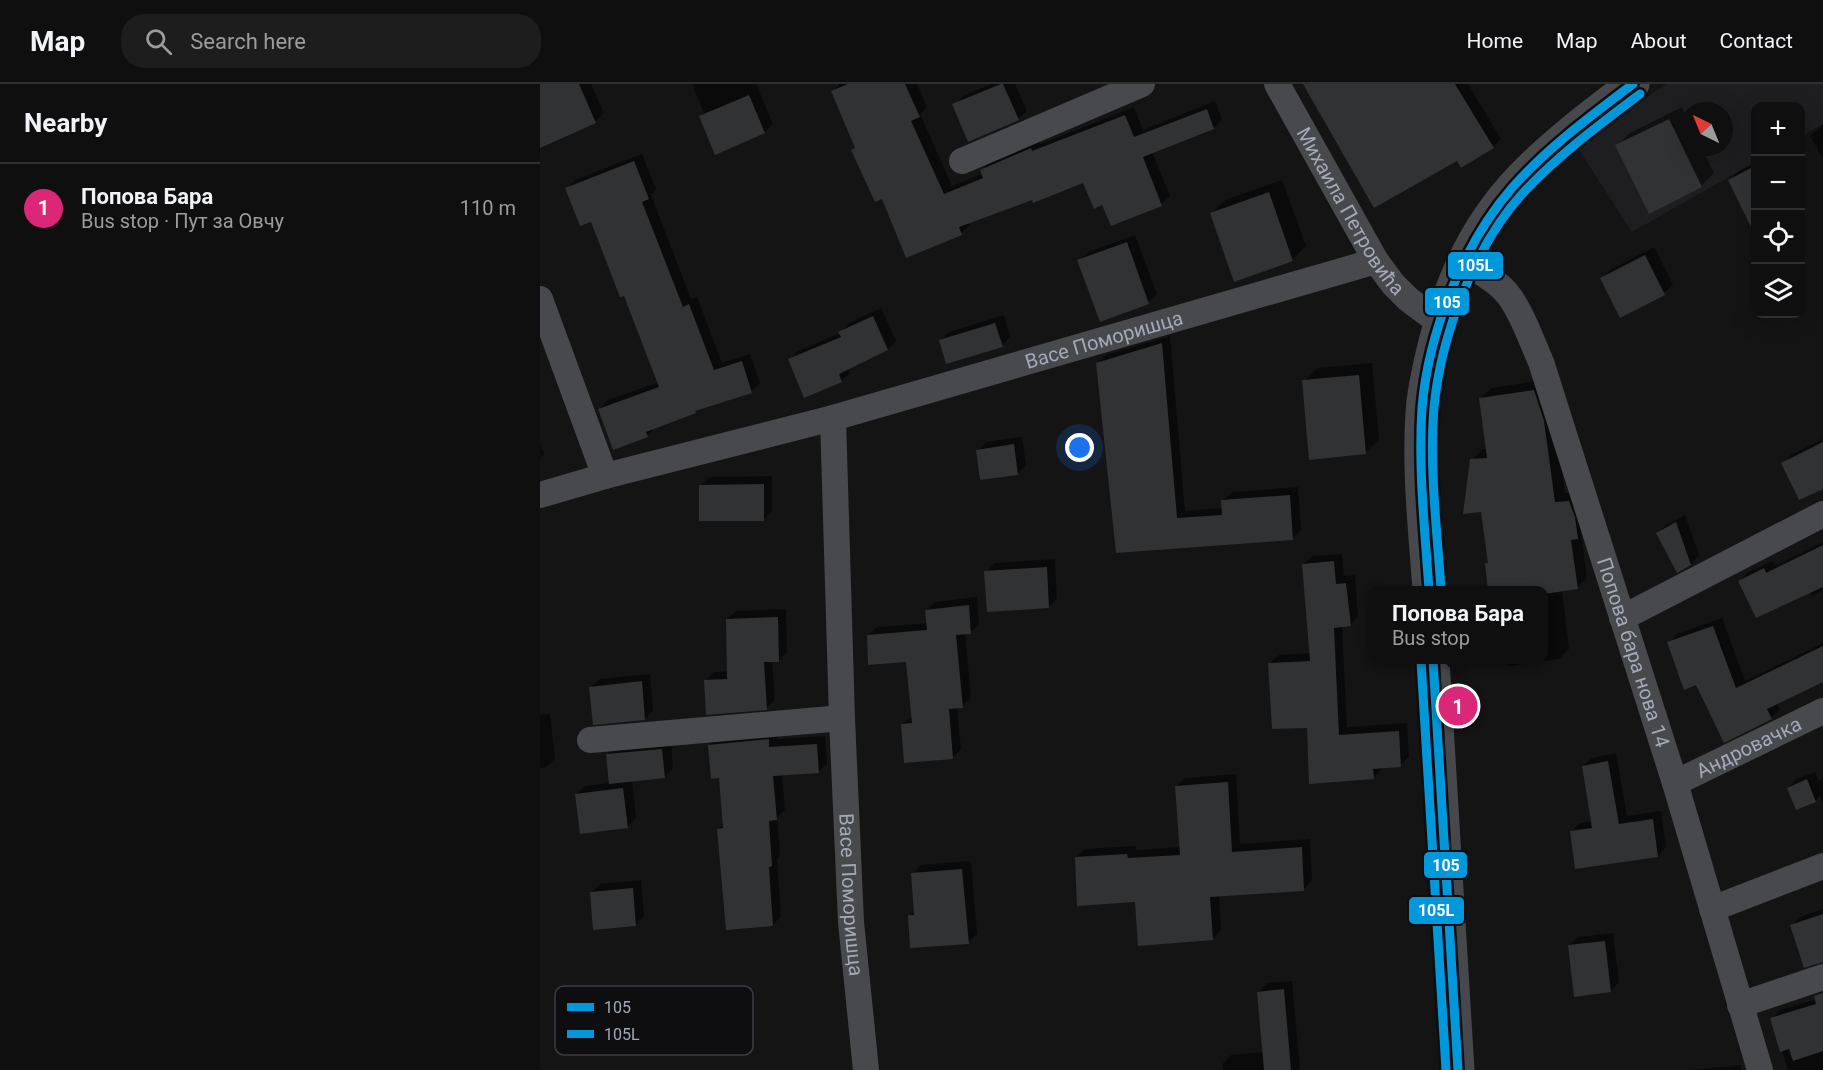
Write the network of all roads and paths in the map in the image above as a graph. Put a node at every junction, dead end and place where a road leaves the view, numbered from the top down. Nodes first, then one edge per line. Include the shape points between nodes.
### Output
1 (1142, 84) edge
2 (1277, 84) edge
3 (1633, 84) edge
4 (962, 161) dead end
5 (1376, 261) junction
6 (1464, 262) junction
7 (540, 299) edge
8 (1440, 323) junction
9 (833, 418) junction
10 (606, 476) junction
11 (540, 495) edge
12 (1823, 514) edge
13 (1429, 586) edge
14 (1622, 618) junction
15 (1433, 664) edge
16 (1823, 711) edge
17 (842, 717) junction
18 (590, 740) dead end
19 (1675, 783) junction
20 (1823, 866) edge
21 (1712, 909) junction
22 (1823, 977) edge
23 (1740, 1005) junction
24 (866, 1070) edge
25 (1458, 1070) edge
26 (1760, 1070) edge

1 - 4 street
2 - 5 street, Михаила Петровића
3 - 6 street via 1530,169 1496,207
5 - 8 street, Михаила Петровића via 1408,299
5 - 9 street, Васе Поморишца
6 - 8 street
6 - 14 street, Попова бара нова 14 via 1505,291 1541,362
7 - 10 street
8 - 13 street via 1422,411
9 - 10 street, Васе Поморишца
9 - 17 street, Васе Поморишца
10 - 11 street, Васе Поморишца
12 - 14 street
14 - 19 street, Попова бара нова 14
15 - 25 street
16 - 19 street, Андровачка
17 - 18 street
17 - 24 street, Васе Поморишца via 852,922
19 - 21 street, Попова бара нова 14
20 - 21 street
21 - 23 street, Попова бара нова 14
22 - 23 street
23 - 26 street, Попова бара нова 14

